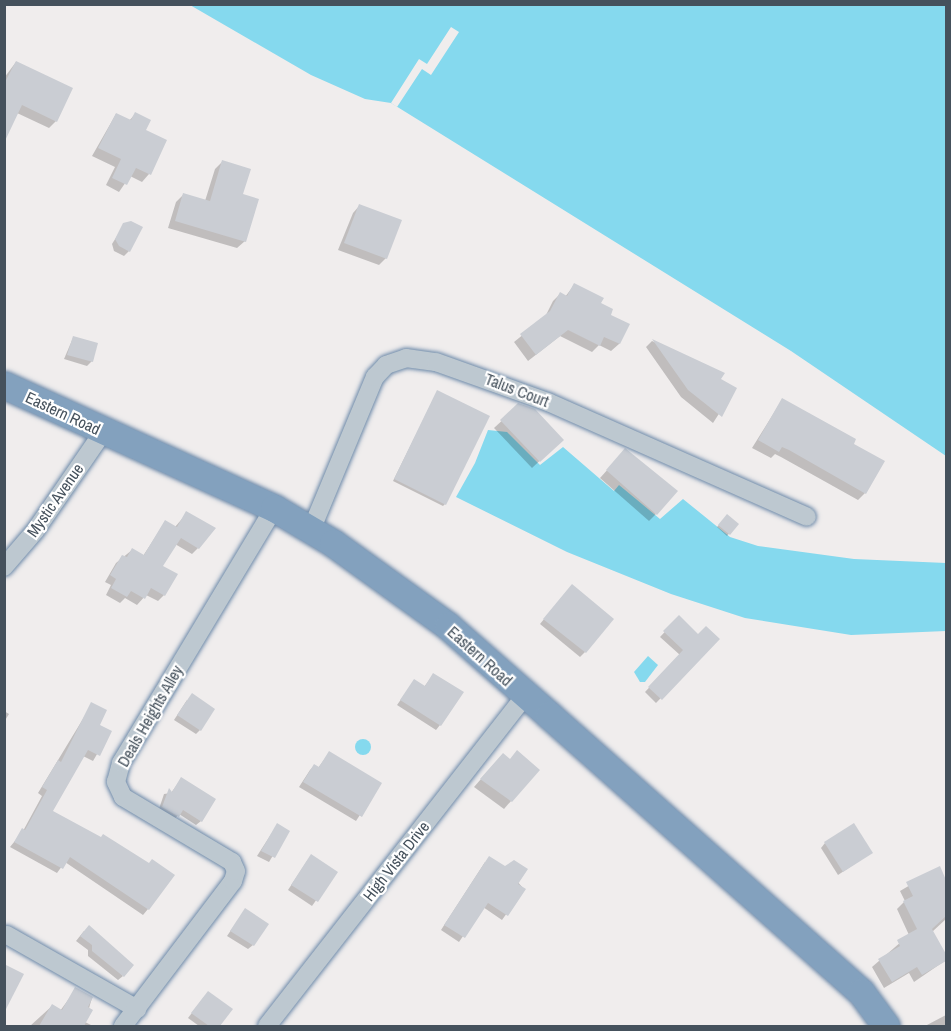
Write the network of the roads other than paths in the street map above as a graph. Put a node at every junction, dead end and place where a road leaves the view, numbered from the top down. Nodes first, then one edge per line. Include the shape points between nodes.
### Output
1 (4, 385) edge
2 (103, 432) junction
3 (274, 508) junction
4 (807, 517) dead end
5 (312, 528) junction
6 (4, 567) edge
7 (525, 696) junction
8 (7, 935) dead end
9 (137, 1009) junction
10 (123, 1026) edge
11 (267, 1026) edge
12 (886, 1026) edge

1 - 2 highway, Eastern Road
2 - 3 highway, Eastern Road
2 - 6 street, Mystic Avenue via 35,531
3 - 5 highway, Eastern Road
3 - 9 street, Deals Heights Alley via 121,763 116,782 123,797 232,862 236,871 233,881
4 - 5 street, Talus Court via 548,402 436,362 406,358 386,365 375,377
5 - 7 highway, Eastern Road via 448,626
7 - 11 street, High Vista Drive
7 - 12 highway, Eastern Road via 861,992
8 - 9 street
9 - 10 street, Deals Heights Alley

